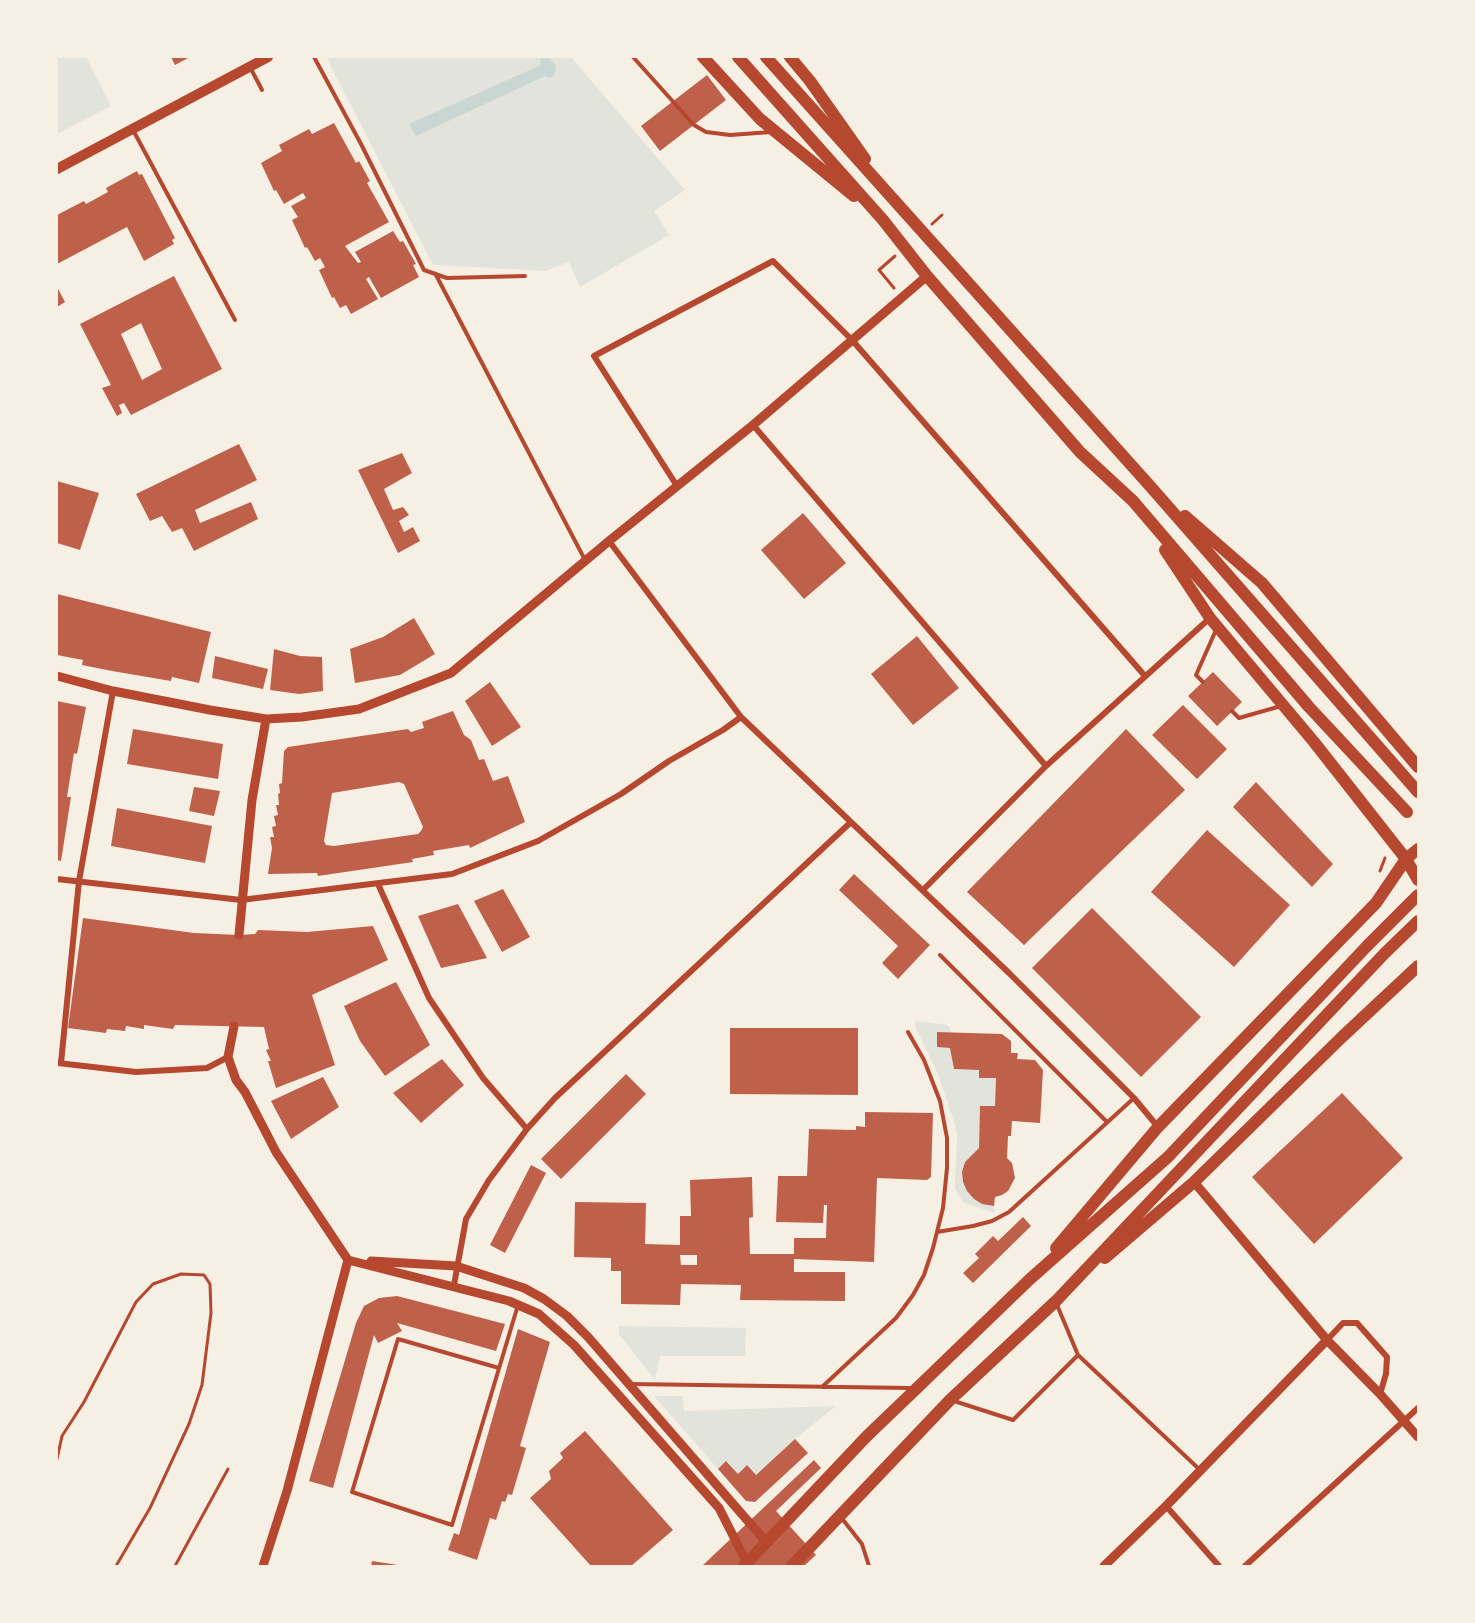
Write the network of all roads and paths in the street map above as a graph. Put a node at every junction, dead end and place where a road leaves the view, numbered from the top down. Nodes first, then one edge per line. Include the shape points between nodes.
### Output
1 (268, 57) edge
2 (314, 57) edge
3 (633, 57) edge
4 (703, 57) edge
5 (738, 57) edge
6 (766, 57) edge
7 (790, 57) edge
8 (250, 67) junction
9 (262, 90) dead end
10 (132, 130) junction
11 (775, 132) junction
12 (57, 169) edge
13 (898, 206) junction
14 (883, 220) junction
15 (879, 270) dead end
16 (436, 276) junction
17 (525, 276) dead end
18 (927, 276) junction
19 (901, 297) junction
20 (235, 320) dead end
21 (852, 340) junction
22 (753, 425) junction
23 (676, 486) junction
24 (1150, 486) junction
25 (1133, 501) junction
26 (609, 541) junction
27 (585, 561) junction
28 (1214, 622) junction
29 (57, 676) edge
30 (1145, 676) junction
31 (1203, 682) dead end
32 (113, 690) junction
33 (1284, 705) junction
34 (1232, 711) dead end
35 (741, 717) junction
36 (266, 719) junction
37 (1046, 766) junction
38 (1418, 767) edge
39 (1418, 792) edge
40 (1407, 812) dead end
41 (851, 822) junction
42 (1418, 849) edge
43 (1385, 858) dead end
44 (1406, 859) junction
45 (1377, 878) dead end
46 (57, 879) edge
47 (1418, 880) edge
48 (79, 881) junction
49 (378, 884) junction
50 (923, 890) junction
51 (1418, 895) edge
52 (241, 900) junction
53 (1418, 921) edge
54 (239, 935) dead end
55 (940, 955) dead end
56 (1418, 966) edge
57 (234, 1026) dead end
58 (908, 1032) dead end
59 (228, 1057) junction
60 (59, 1063) edge
61 (1134, 1098) junction
62 (1107, 1122) junction
63 (1158, 1127) junction
64 (527, 1129) junction
65 (1194, 1182) junction
66 (937, 1232) junction
67 (348, 1260) junction
68 (456, 1266) junction
69 (1030, 1279) junction
70 (454, 1285) junction
71 (1056, 1301) junction
72 (519, 1304) junction
73 (1327, 1340) junction
74 (1078, 1355) junction
75 (499, 1368) junction
76 (629, 1384) junction
77 (822, 1387) junction
78 (916, 1389) junction
79 (1380, 1394) junction
80 (950, 1400) junction
81 (1418, 1408) edge
82 (1404, 1420) junction
83 (1418, 1437) edge
84 (57, 1459) edge
85 (228, 1469) dead end
86 (1200, 1469) junction
87 (1166, 1506) junction
88 (840, 1516) junction
89 (767, 1543) junction
90 (746, 1564) edge
91 (116, 1566) edge
92 (175, 1566) edge
93 (263, 1566) edge
94 (792, 1566) edge
95 (870, 1566) edge
96 (1104, 1566) edge
97 (1219, 1566) edge
98 (1245, 1566) edge

1 - 8 main road
2 - 16 lane via 424,270
3 - 11 lane via 694,125 706,132
4 - 11 main road
5 - 14 main road
6 - 13 main road
7 - 13 main road
8 - 9 lane
8 - 10 main road
10 - 12 main road
10 - 20 lane
11 - 14 main road
13 - 24 main road
14 - 18 main road
15 - 19 path
16 - 17 lane
16 - 27 lane
18 - 19 street
18 - 25 main road via 1080,452
19 - 21 street
21 - 22 street
21 - 23 street via 773,261 594,356
21 - 30 street
22 - 23 street
22 - 37 street
23 - 26 street
24 - 38 main road via 1262,583
24 - 39 main road
25 - 28 main road
25 - 40 main road via 1310,707
26 - 27 street
26 - 35 street
27 - 36 street via 452,673 358,709
28 - 30 street
28 - 31 lane via 1196,675
28 - 33 main road
29 - 32 street
30 - 37 street
32 - 36 street
32 - 48 street
33 - 34 lane via 1239,718
33 - 44 main road
35 - 41 street
35 - 49 street via 621,794 538,841 452,874
36 - 52 street
37 - 50 street
41 - 50 street
41 - 64 street via 555,1098
42 - 44 main road
43 - 45 path
44 - 47 main road
44 - 63 main road via 1376,903
46 - 48 street
48 - 52 street
48 - 60 street
49 - 52 street
49 - 64 street via 429,998 483,1078
50 - 61 street
51 - 69 main road via 1168,1157
52 - 54 street
53 - 71 main road
55 - 62 lane
56 - 65 main road
57 - 59 street
58 - 66 lane via 940,1101 947,1138 947,1168
59 - 60 street via 207,1068 136,1072
59 - 67 street via 236,1080 276,1152
61 - 62 lane
61 - 63 street
62 - 66 lane via 1009,1212 992,1221
63 - 69 main road
64 - 68 street via 466,1219
65 - 71 main road
65 - 73 street
66 - 77 lane via 924,1275 896,1318
67 - 68 street
67 - 70 street
67 - 93 street via 287,1491
68 - 70 street
68 - 76 street via 524,1288 544,1299 567,1316
69 - 78 main road
70 - 72 street
71 - 74 lane
71 - 80 main road
72 - 75 lane
72 - 90 street via 538,1314 574,1345 719,1508
73 - 79 street
73 - 79 street via 1342,1323 1357,1323 1387,1358
73 - 86 street
74 - 80 lane via 1013,1420
74 - 86 lane
75 - 75 lane via 452,1525 352,1492 398,1339
76 - 77 lane
76 - 89 street
77 - 78 lane
78 - 89 main road
79 - 82 street
80 - 88 main road
81 - 82 street
82 - 83 street
82 - 98 street
84 - 91 path via 62,1437 136,1302 153,1284 180,1274 204,1275 210,1284 211,1313 202,1385 189,1424 150,1508
85 - 92 path
86 - 87 street
87 - 96 street
87 - 97 street
88 - 94 main road
88 - 95 lane via 862,1544
89 - 90 main road

